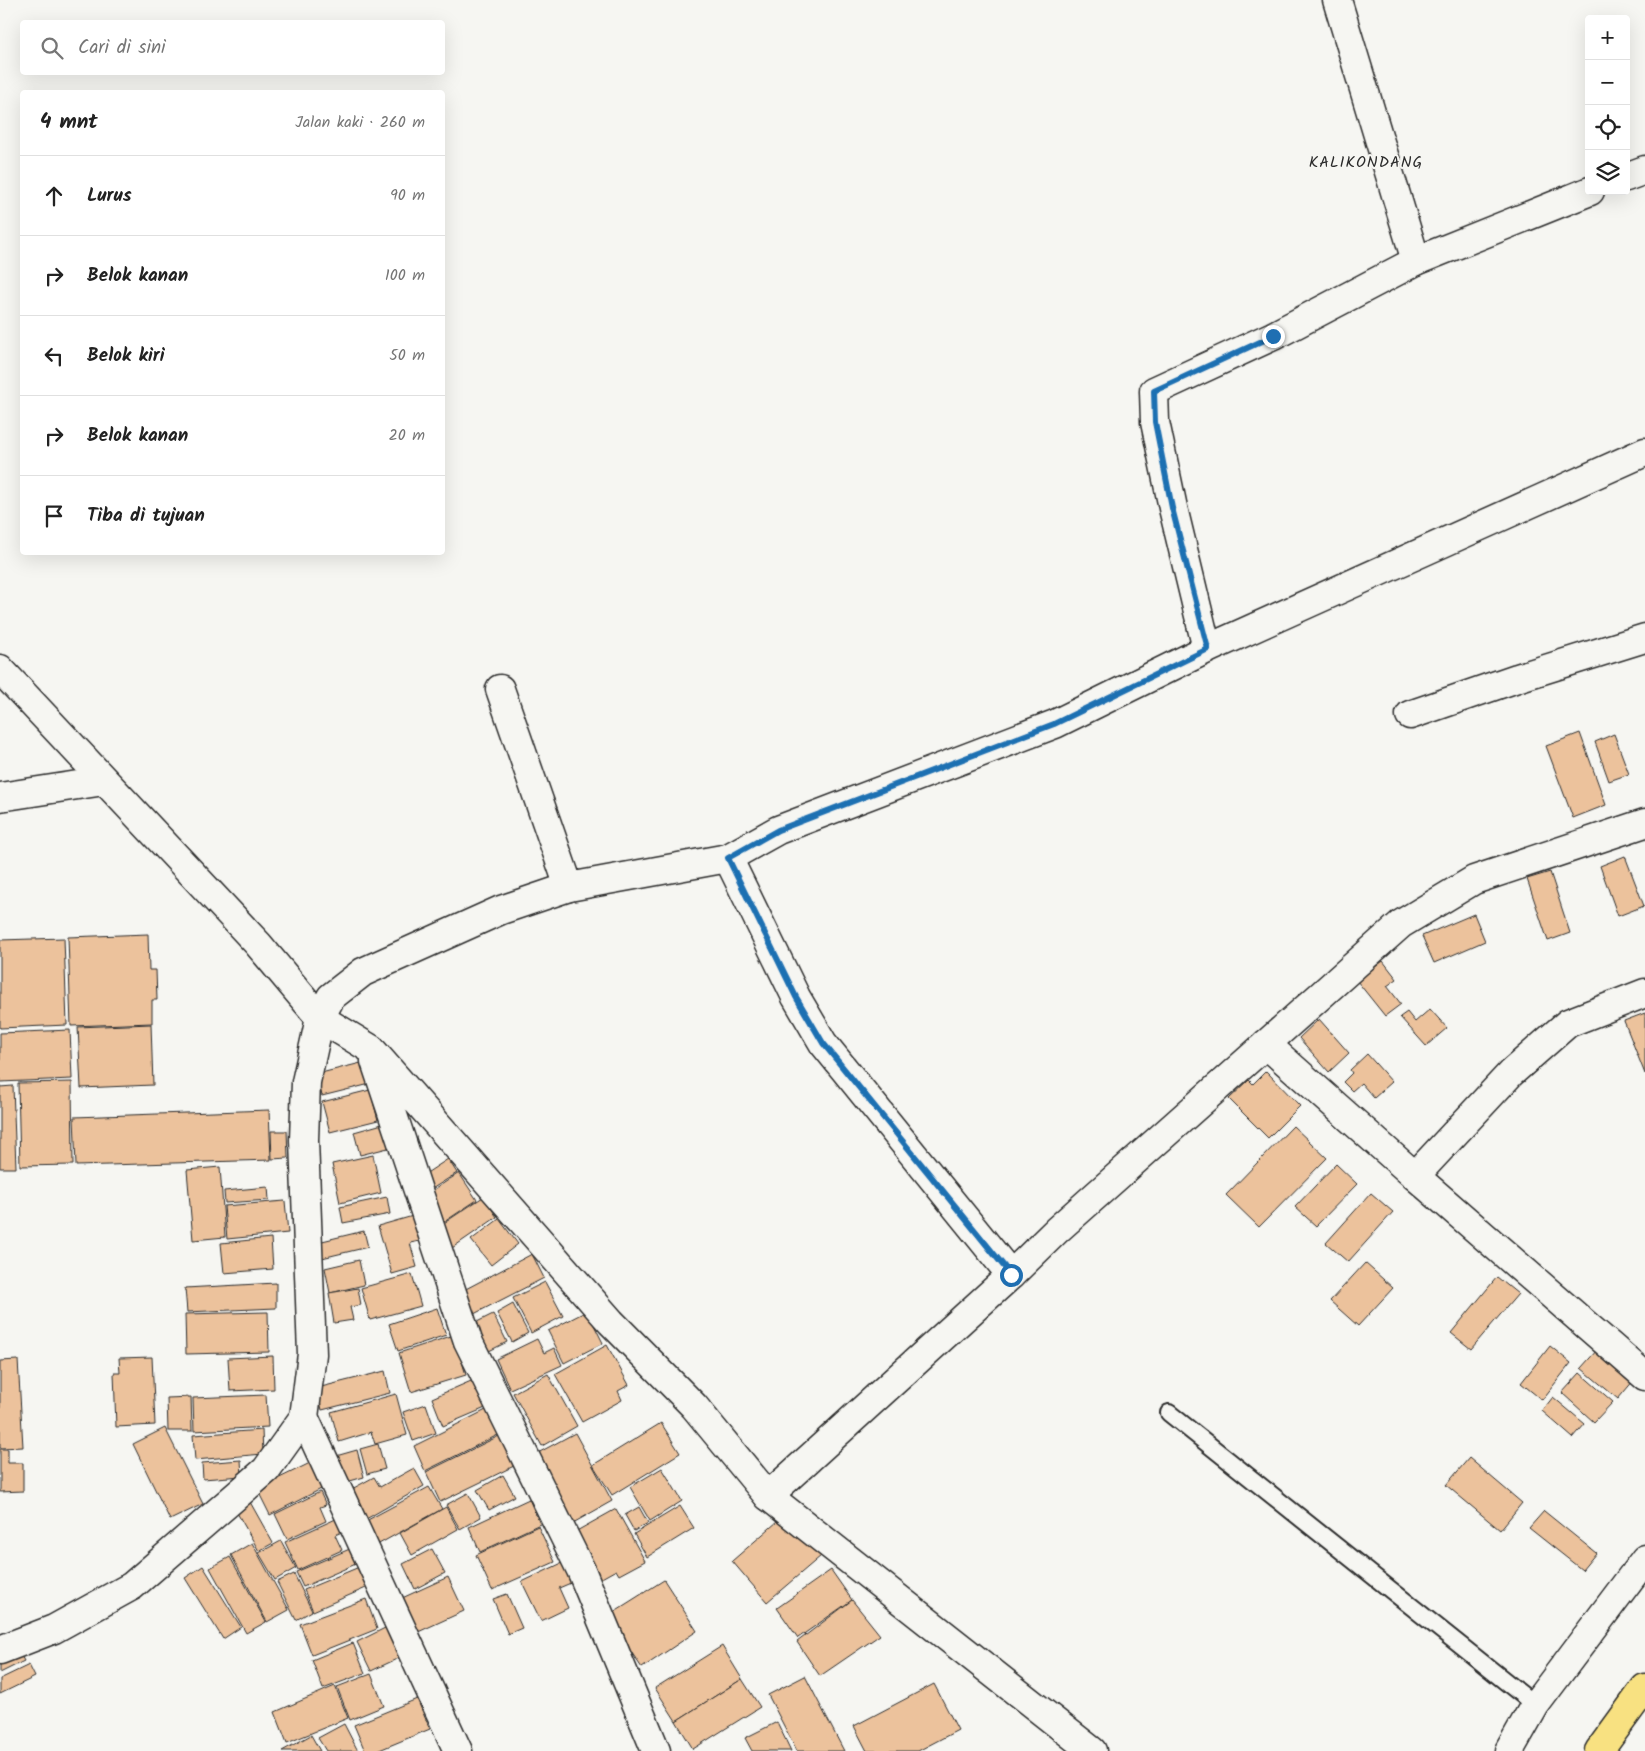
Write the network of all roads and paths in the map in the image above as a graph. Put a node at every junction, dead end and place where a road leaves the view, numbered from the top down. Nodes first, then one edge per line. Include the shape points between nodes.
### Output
1 (1337, 0) edge
2 (1645, 170) edge
3 (1630, 176) edge
4 (1585, 193) edge
5 (1416, 261) junction
6 (1645, 452) edge
7 (1645, 638) edge
8 (1208, 649) junction
9 (0, 670) edge
10 (500, 689) dead end
11 (1410, 715) dead end
12 (104, 781) junction
13 (0, 797) edge
14 (1645, 823) edge
15 (728, 858) junction
16 (570, 887) junction
17 (1645, 993) edge
18 (320, 1018) junction
19 (1266, 1044) junction
20 (371, 1049) junction
21 (1415, 1176) junction
22 (1011, 1275) junction
23 (1645, 1376) edge
24 (1169, 1413) dead end
25 (304, 1417) junction
26 (768, 1496) junction
27 (1645, 1559) edge
28 (0, 1650) edge
29 (1645, 1688) edge
30 (1535, 1705) junction
31 (458, 1751) edge
32 (656, 1751) edge
33 (1092, 1751) edge
34 (1509, 1751) edge
35 (1599, 1751) edge

1 - 5 street
2 - 3 street
4 - 5 street
5 - 8 street via 1273,336 1154,391 1155,422 1172,508
6 - 8 street
7 - 11 street
8 - 15 street via 1054,724 778,830
9 - 12 street
10 - 16 street
12 - 13 street
12 - 18 street via 258,944
14 - 19 street via 1474,880 1401,924
15 - 16 street
15 - 22 street via 796,997 823,1043
16 - 18 street via 501,910 363,972 331,997
17 - 21 street via 1568,1023 1511,1073
18 - 20 street
18 - 25 street via 306,1082 304,1140 312,1354
19 - 21 street
19 - 22 street
20 - 26 street via 611,1322 694,1406
20 - 32 street via 468,1341 581,1570
21 - 23 street
22 - 26 street
24 - 30 lane
25 - 28 street via 266,1470 132,1586 54,1629
25 - 31 street
26 - 33 street
27 - 30 street
29 - 35 highway
30 - 34 street

